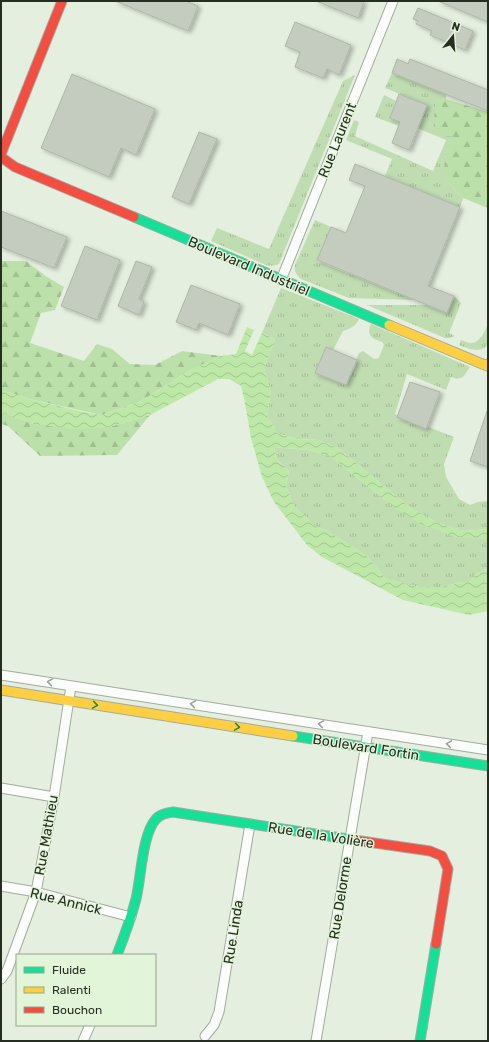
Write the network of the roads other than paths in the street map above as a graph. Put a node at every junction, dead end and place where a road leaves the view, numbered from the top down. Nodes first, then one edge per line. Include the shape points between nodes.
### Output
1 (62, 1) edge
2 (393, 1) edge
3 (1, 156) edge
4 (5, 164) edge
5 (281, 280) junction
6 (488, 365) edge
7 (1, 675) edge
8 (71, 686) junction
9 (1, 690) edge
10 (155, 698) junction
11 (68, 701) junction
12 (152, 714) junction
13 (257, 714) junction
14 (254, 730) junction
15 (368, 732) junction
16 (365, 747) junction
17 (484, 749) edge
18 (478, 764) junction
19 (488, 766) edge
20 (1, 788) edge
21 (54, 797) junction
22 (250, 824) junction
23 (349, 839) junction
24 (1, 886) edge
25 (36, 892) junction
26 (131, 917) junction
27 (116, 954) edge
28 (1, 979) edge
29 (90, 1026) edge
30 (205, 1036) dead end
31 (83, 1041) edge
32 (316, 1041) edge
33 (420, 1041) edge

1 - 3 street
2 - 5 street, Rue Laurent
3 - 4 street, Boulevard Industriel
4 - 5 street, Boulevard Industriel
5 - 6 street, Boulevard Industriel
8 -> 7 street, Boulevard Fortin
8 - 10 street, Boulevard Fortin
8 - 11 street, Rue Mathieu
9 - 11 street, Boulevard Fortin
10 - 12 street
13 -> 10 street, Boulevard Fortin
11 -> 12 street, Boulevard Fortin
11 - 21 street, Rue Mathieu
12 -> 14 street, Boulevard Fortin
13 - 14 street
15 -> 13 street, Boulevard Fortin
14 - 16 street, Boulevard Fortin
15 - 16 street, Rue Delorme
17 -> 15 street, Boulevard Fortin
16 - 18 street, Boulevard Fortin
16 - 23 street, Rue Delorme
17 - 18 street, Boulevard Fortin
18 - 19 street, Boulevard Fortin
20 - 21 street
21 - 25 street, Rue Mathieu
22 - 23 street, Rue de la Volière
22 - 26 street, Rue de la Volière via 173,812 156,819 149,830
22 - 30 street, Rue Linda via 219,1012 214,1025
23 - 32 street, Rue Delorme
23 - 33 street, Rue de la Volière via 430,851 442,856 448,869
24 - 25 street, Rue Annick
25 - 26 street, Rue Annick
25 - 28 street, Rue Mathieu via 7,971
26 - 27 street, Rue de la Volière
29 - 31 street

